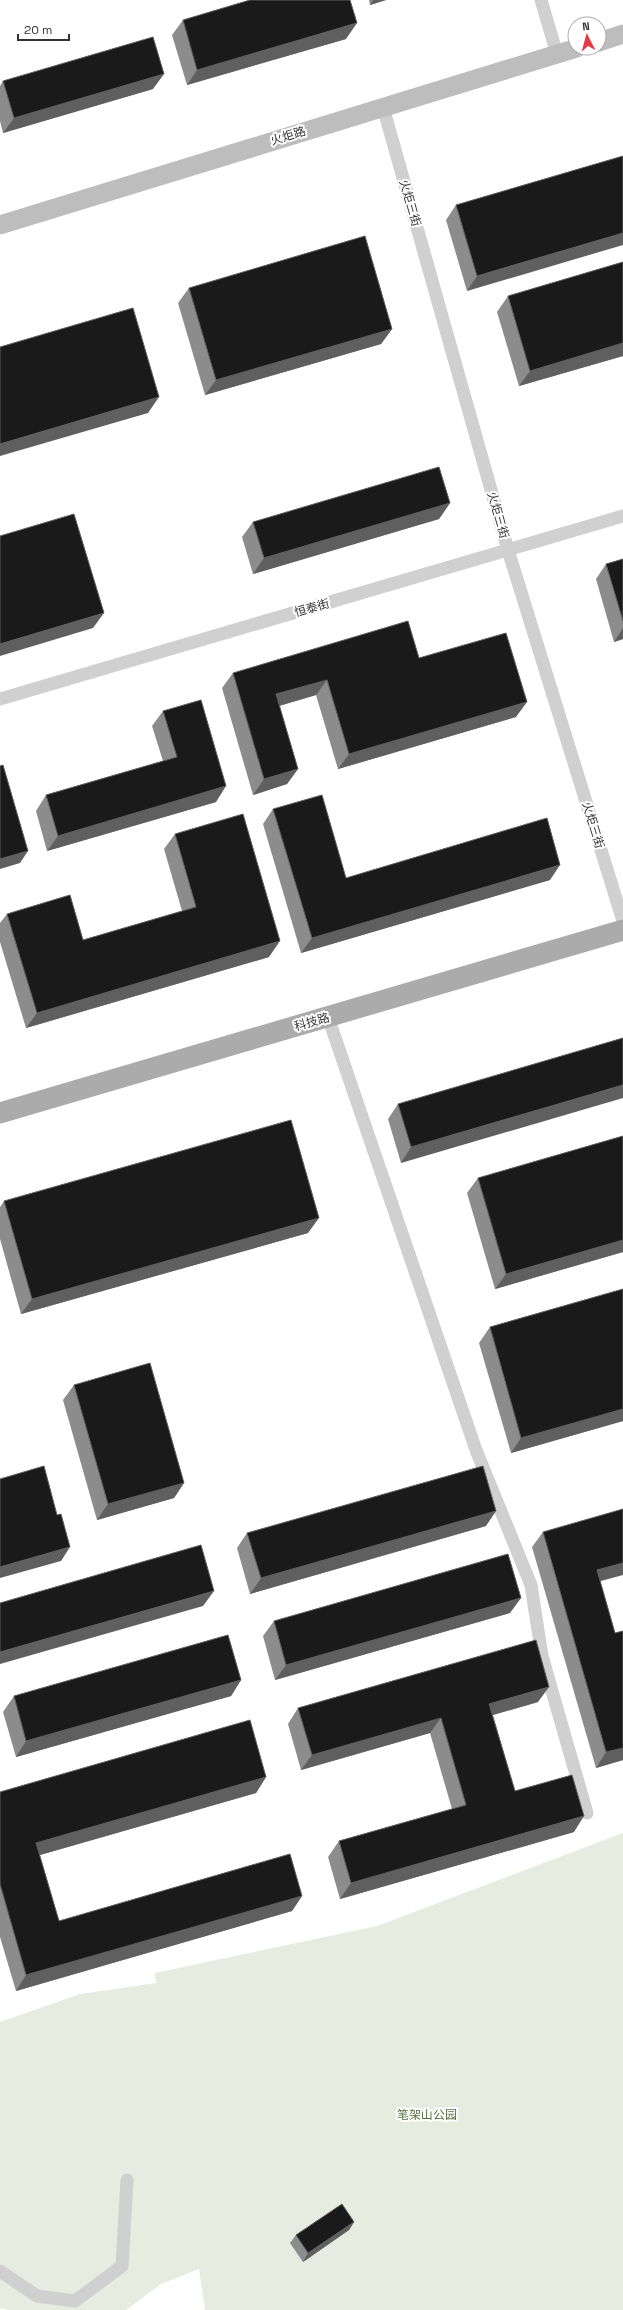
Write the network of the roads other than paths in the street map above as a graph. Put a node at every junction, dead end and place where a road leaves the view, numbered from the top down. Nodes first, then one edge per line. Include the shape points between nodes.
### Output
1 (541, 0) edge
2 (623, 34) edge
3 (607, 39) edge
4 (567, 51) edge
5 (557, 54) junction
6 (383, 107) junction
7 (0, 225) edge
8 (623, 516) edge
9 (508, 550) junction
10 (0, 699) edge
11 (623, 921) edge
12 (623, 930) edge
13 (328, 1017) junction
14 (0, 1113) edge
15 (587, 1813) dead end
16 (127, 2180) dead end
17 (0, 2271) edge

1 - 5 street
2 - 3 main road
4 - 5 main road, 火炬路
5 - 6 main road, 火炬路
6 - 7 main road, 火炬路
6 - 9 street, 火炬三街
8 - 9 street, 恒泰街
9 - 10 street, 恒泰街
9 - 11 street, 火炬三街
12 - 13 main road, 科技路
13 - 14 main road, 科技路
13 - 15 street via 476,1450 531,1584 542,1656
16 - 17 street via 122,2266 75,2301 37,2296

